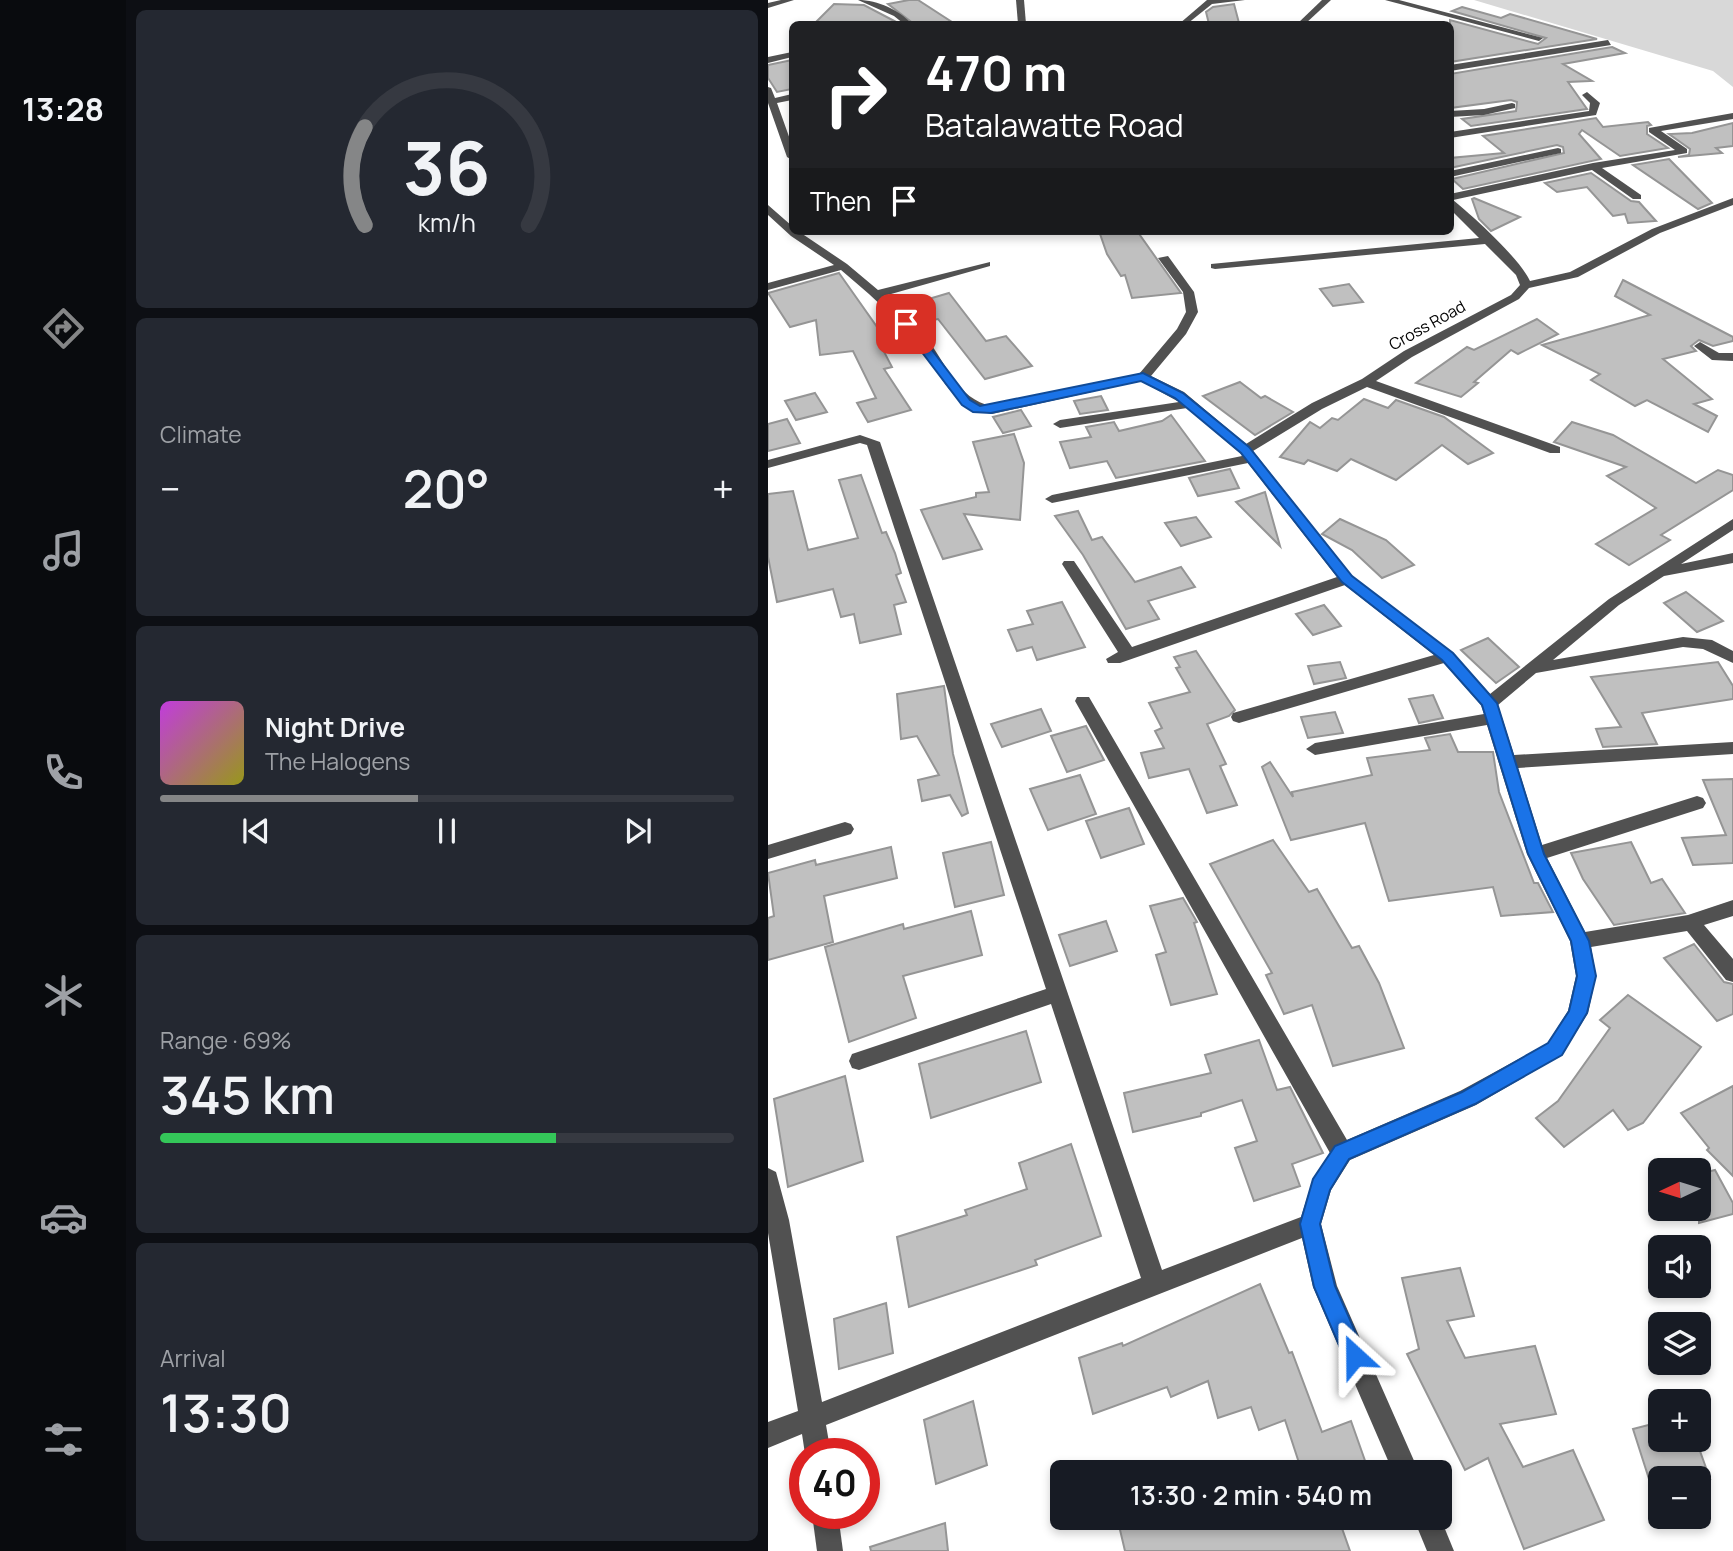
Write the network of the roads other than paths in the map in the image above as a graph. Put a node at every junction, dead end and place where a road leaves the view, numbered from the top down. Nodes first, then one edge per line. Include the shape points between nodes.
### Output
1 (790, 0) edge
2 (862, 0) edge
3 (1020, 0) edge
4 (1241, 0) edge
5 (1327, 0) edge
6 (1389, 0) edge
7 (768, 6) edge
8 (1467, 18) junction
9 (905, 21) edge
10 (1022, 21) edge
11 (1187, 21) edge
12 (1304, 21) edge
13 (1454, 25) edge
14 (1539, 38) dead end
15 (1608, 43) dead end
16 (789, 56) edge
17 (768, 60) edge
18 (1454, 67) edge
19 (768, 90) edge
20 (1587, 95) dead end
21 (789, 98) edge
22 (774, 101) junction
23 (1512, 106) dead end
24 (1454, 114) edge
25 (1733, 116) edge
26 (789, 121) edge
27 (780, 123) junction
28 (1454, 134) edge
29 (789, 148) edge
30 (1558, 150) dead end
31 (1593, 166) junction
32 (1454, 173) edge
33 (1637, 197) dead end
34 (1454, 199) edge
35 (1733, 201) edge
36 (1454, 204) edge
37 (768, 208) edge
38 (787, 223) edge
39 (803, 235) edge
40 (1490, 240) junction
41 (1164, 258) dead end
42 (986, 264) dead end
43 (843, 266) junction
44 (1215, 266) dead end
45 (1526, 285) junction
46 (768, 287) edge
47 (877, 294) junction
48 (1700, 346) dead end
49 (1733, 357) edge
50 (1143, 377) junction
51 (1365, 383) junction
52 (1190, 404) junction
53 (1060, 424) dead end
54 (1555, 450) dead end
55 (1248, 454) junction
56 (768, 464) edge
57 (1052, 499) dead end
58 (1733, 523) edge
59 (1733, 558) edge
60 (1069, 564) dead end
61 (1656, 574) junction
62 (1347, 579) junction
63 (1448, 657) junction
64 (1733, 658) edge
65 (1534, 668) junction
66 (1082, 701) dead end
67 (1491, 710) junction
68 (1239, 717) dead end
69 (1733, 748) edge
70 (1315, 749) dead end
71 (1506, 762) junction
72 (1697, 803) dead end
73 (845, 830) dead end
74 (768, 852) edge
75 (1536, 854) junction
76 (1733, 908) edge
77 (1690, 922) junction
78 (1580, 941) junction
79 (1733, 974) edge
80 (1058, 993) junction
81 (859, 1061) dead end
82 (1342, 1153) junction
83 (768, 1178) edge
84 (773, 1221) edge
85 (1310, 1224) junction
86 (1155, 1285) junction
87 (814, 1416) junction
88 (768, 1435) edge
89 (816, 1438) edge
90 (1401, 1460) edge
91 (827, 1529) edge
92 (1432, 1530) edge
93 (829, 1551) edge
94 (1441, 1551) edge

1 - 7 street
2 - 9 street via 897,13
3 - 10 street
4 - 11 street via 1210,2
5 - 12 street
6 - 8 street
8 - 13 street
8 - 14 street
15 - 18 street
16 - 17 street
19 - 22 street
20 - 28 street via 1595,103 1593,113
21 - 22 street
22 - 27 street
23 - 24 street
25 - 31 street via 1652,130 1684,152
26 - 27 street
27 - 29 street
30 - 32 street
31 - 33 street
31 - 34 street
35 - 45 street via 1648,235 1584,271 1551,284
36 - 40 street
37 - 38 street
39 - 43 street
40 - 44 street
40 - 45 street
41 - 50 street via 1186,287 1194,307 1190,319
42 - 47 street
43 - 46 street
43 - 47 street
45 - 51 street, Cross Road via 1515,297
47 - 50 street via 920,338 966,402 978,410
48 - 49 street via 1716,357
50 - 52 street
51 - 54 street
51 - 55 street, Cross Road via 1317,406
52 - 53 street
52 - 55 street
55 - 57 street, Cross Road
55 - 62 street
56 - 80 street via 860,439 872,442
58 - 61 street
59 - 61 street
60 - 62 street via 1121,656
61 - 65 street
62 - 63 street
63 - 67 street
63 - 68 street
64 - 65 street via 1696,642
65 - 67 street
66 - 82 street
67 - 70 street
67 - 71 street
69 - 71 street
71 - 75 street
72 - 75 street
73 - 74 street
75 - 78 street
76 - 77 street
77 - 78 street
77 - 79 street
78 - 82 street via 1586,976 1578,1013 1555,1049 1469,1098
80 - 81 street
80 - 86 street
82 - 85 street via 1321,1186
83 - 84 street
84 - 87 street
85 - 86 street
85 - 90 street via 1325,1287
86 - 87 street
87 - 88 street
87 - 89 street
91 - 93 street
92 - 94 street

